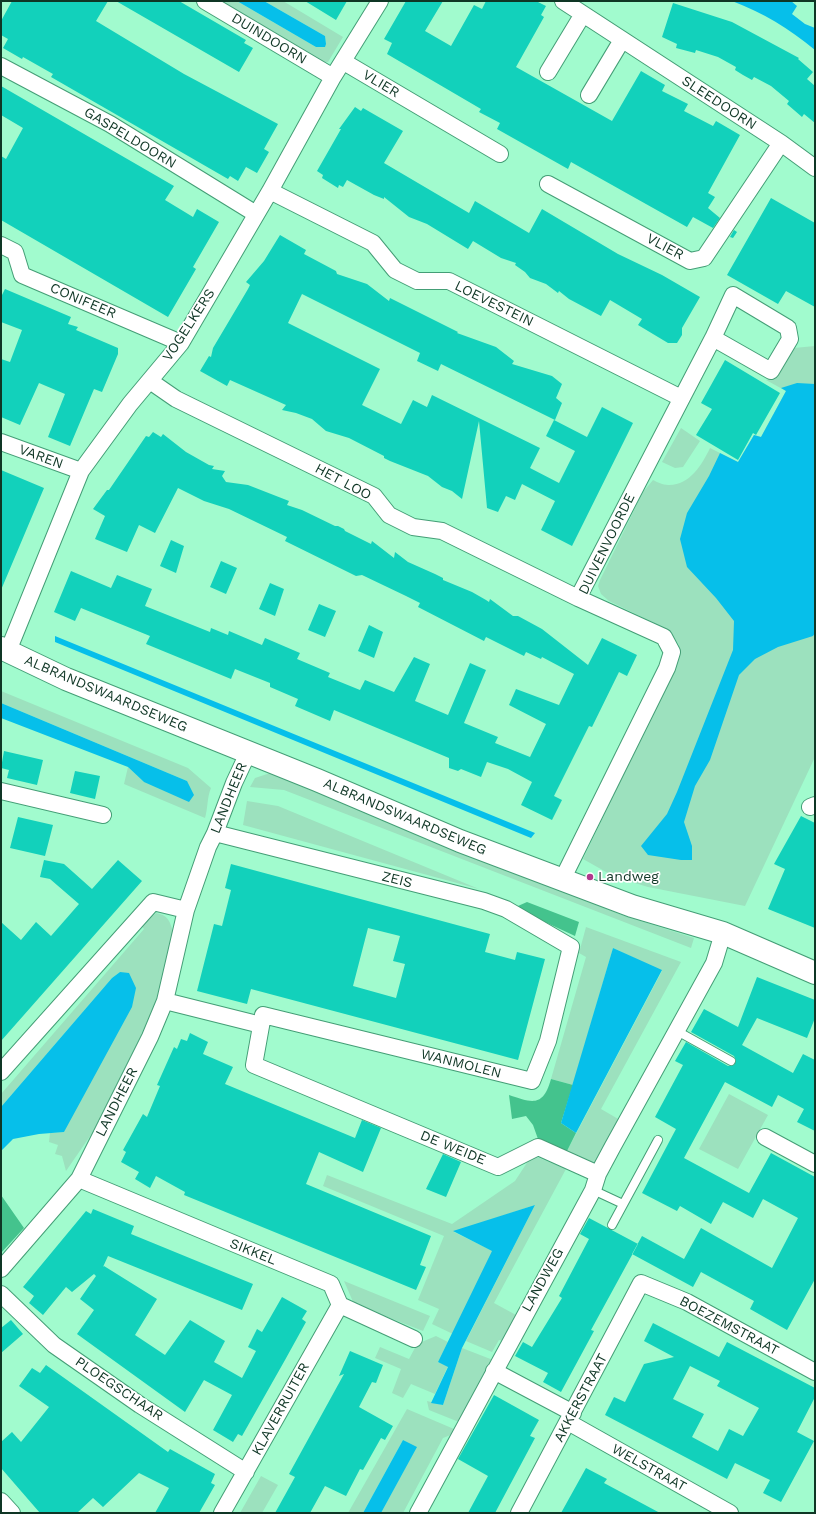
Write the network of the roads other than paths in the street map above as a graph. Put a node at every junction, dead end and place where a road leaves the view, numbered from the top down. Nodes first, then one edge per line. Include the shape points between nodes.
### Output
1 (205, 1) edge
2 (380, 1) edge
3 (563, 1) edge
4 (583, 14) junction
5 (622, 40) junction
6 (344, 62) junction
7 (1, 66) edge
8 (548, 72) dead end
9 (334, 77) junction
10 (589, 95) dead end
11 (780, 143) junction
12 (500, 154) dead end
13 (815, 168) edge
14 (548, 184) dead end
15 (270, 191) junction
16 (256, 214) junction
17 (1, 244) edge
18 (712, 338) junction
19 (181, 343) junction
20 (150, 381) junction
21 (681, 398) junction
22 (1, 442) edge
23 (81, 471) junction
24 (578, 598) junction
25 (4, 650) edge
26 (248, 753) junction
27 (1, 791) edge
28 (103, 815) dead end
29 (215, 833) junction
30 (562, 880) junction
31 (186, 910) junction
32 (723, 933) junction
33 (571, 947) joint
34 (815, 973) edge
35 (165, 1001) junction
36 (261, 1026) junction
37 (677, 1031) junction
38 (731, 1061) dead end
39 (1, 1072) edge
40 (765, 1137) dead end
41 (658, 1140) dead end
42 (815, 1164) edge
43 (598, 1174) junction
44 (78, 1180) junction
45 (592, 1190) junction
46 (623, 1204) junction
47 (612, 1226) dead end
48 (1, 1269) edge
49 (641, 1283) joint
50 (1, 1294) edge
51 (340, 1305) junction
52 (414, 1339) dead end
53 (494, 1371) junction
54 (815, 1372) edge
55 (570, 1418) junction
56 (246, 1472) junction
57 (1, 1501) edge
58 (12, 1513) edge
59 (222, 1513) edge
60 (418, 1513) edge
61 (519, 1513) edge
62 (730, 1513) edge

1 - 9 street, DUINDOORN
2 - 6 street, VOGELKERS
3 - 4 street, SLEEDOORN
4 - 5 street, SLEEDOORN
4 - 8 street
5 - 10 street
5 - 11 street, SLEEDOORN
6 - 9 street, VOGELKERS
6 - 12 street, VLIER
7 - 16 street, GASPELDOORN via 110,124
9 - 15 street, VOGELKERS
11 - 13 street, SLEEDOORN
11 - 14 street, VLIER via 704,258 690,260
15 - 16 street, VOGELKERS
15 - 21 street, LOEVESTEIN via 373,244 394,270 417,280 449,281
16 - 19 street, VOGELKERS
17 - 19 street, CONIFEER via 15,252 22,275
18 - 18 street, DUIVENVOORDE via 733,295 788,328 790,339 771,371
18 - 21 street, DUIVENVOORDE
19 - 20 street, VOGELKERS
20 - 23 street, VOGELKERS
20 - 24 street, HET LOO via 176,399 374,496 389,514 413,527 442,531
21 - 24 street, DUIVENVOORDE
22 - 23 street, VAREN
23 - 25 street, VOGELKERS
24 - 30 street, DUIVENVOORDE via 664,637 672,652 667,668
25 - 26 street, ALBRANDSWAARDSEWEG via 66,679
26 - 29 street, LANDHEER
26 - 30 street, ALBRANDSWAARDSEWEG via 460,841
27 - 28 street
29 - 31 street, LANDHEER
29 - 33 street, ZEIS via 484,901 506,909
30 - 32 street, ALBRANDSWAARDSEWEG via 632,906
31 - 35 street, LANDHEER
31 - 39 street via 153,902
32 - 34 street, ALBRANDSWAARDSEWEG
32 - 37 street, LANDWEG via 714,963
33 - 36 street, WANMOLEN via 548,1041 532,1081 263,1015
35 - 36 street
35 - 44 street, LANDHEER via 150,1037
36 - 43 street, DE WEIDE via 254,1065 498,1166 538,1147
37 - 38 lane
37 - 43 street, LANDWEG
40 - 42 street
41 - 46 lane
43 - 45 street, LANDWEG
44 - 48 street, LANDHEER
44 - 51 street, SIKKEL via 331,1284
45 - 46 lane
45 - 53 street, LANDWEG
46 - 47 lane
49 - 54 street, BOEZEMSTRAAT via 687,1302
49 - 55 street, AKKERSTRAAT
50 - 56 street, PLOEGSCHAAR via 54,1345 140,1405
51 - 52 street
51 - 56 street, KLAVERRUITER
53 - 55 street
53 - 60 street, LANDWEG
55 - 61 street, AKKERSTRAAT
55 - 62 street, WELSTRAAT
56 - 59 street, KLAVERRUITER
57 - 58 street

